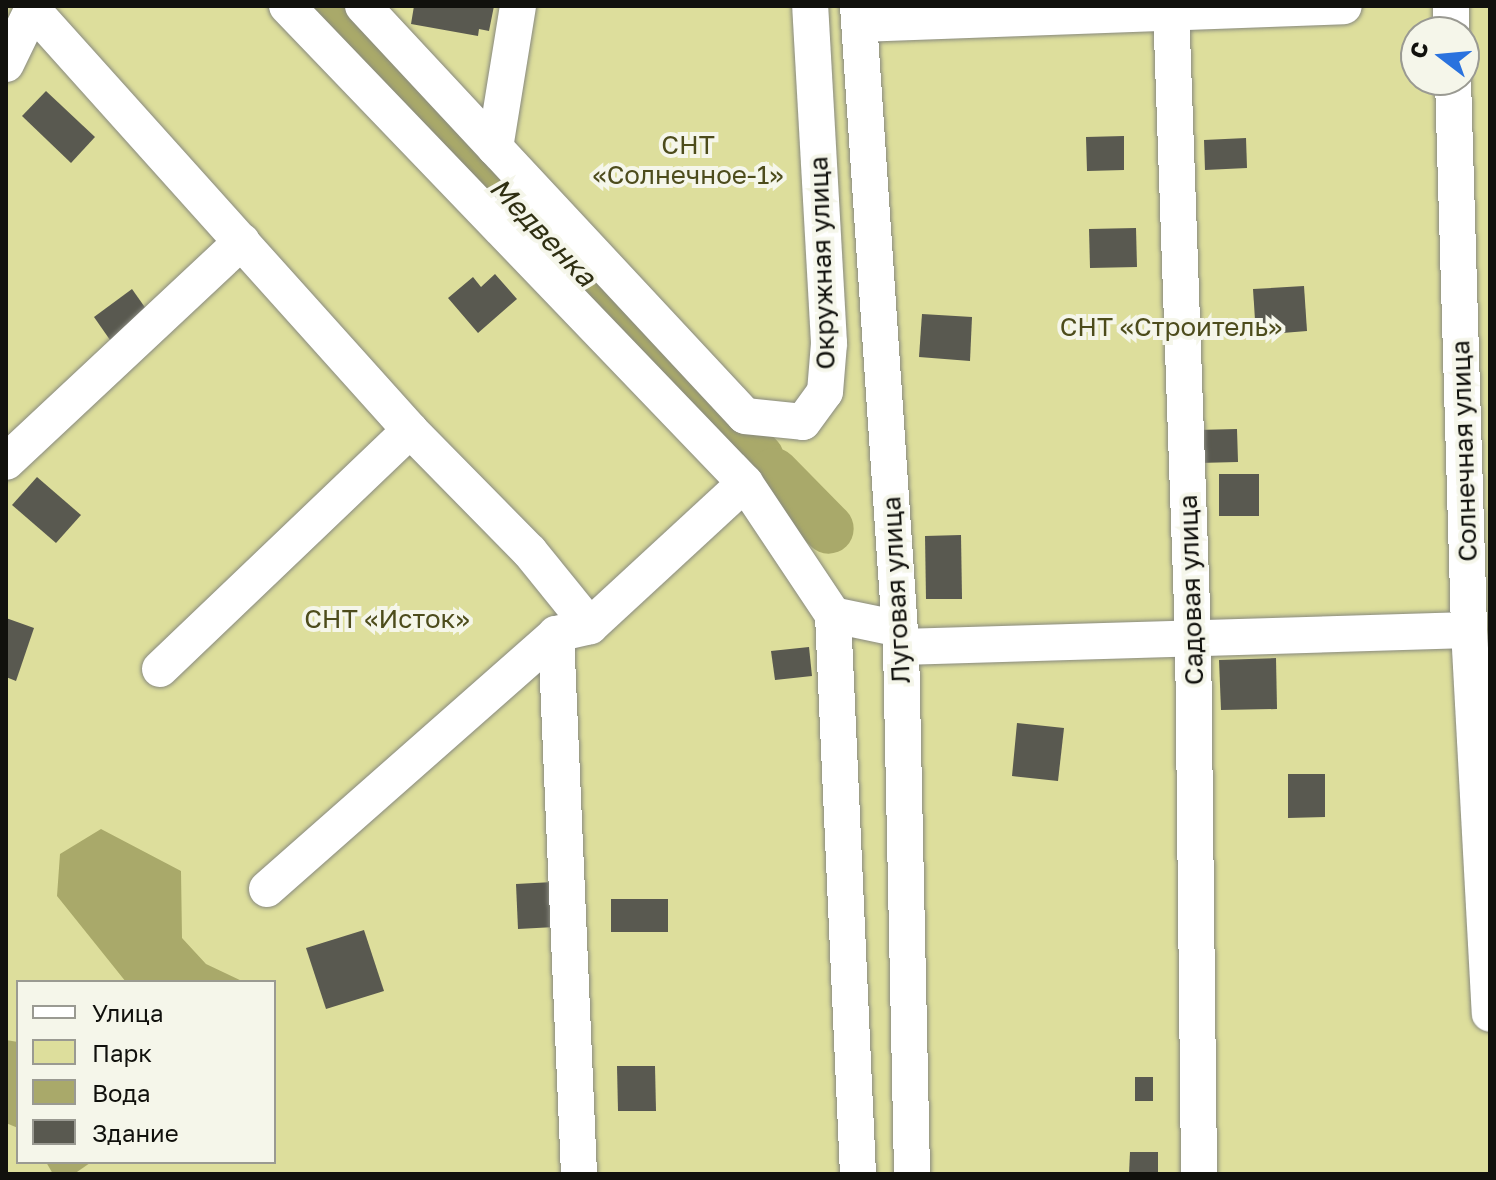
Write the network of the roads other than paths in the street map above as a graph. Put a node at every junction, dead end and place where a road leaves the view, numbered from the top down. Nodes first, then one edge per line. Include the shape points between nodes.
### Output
1 (287, 6) edge
2 (363, 6) edge
3 (518, 6) edge
4 (810, 6) edge
5 (1344, 6) edge
6 (33, 7) edge
7 (1171, 9) edge
8 (859, 15) edge
9 (6, 64) edge
10 (1453, 96) edge
11 (495, 148) junction
12 (242, 241) junction
13 (410, 430) junction
14 (6, 462) edge
15 (745, 483) junction
16 (833, 615) junction
17 (590, 626) junction
18 (1469, 630) junction
19 (556, 634) junction
20 (1193, 635) junction
21 (900, 638) junction
22 (160, 669) dead end
23 (267, 889) dead end
24 (1490, 1013) edge
25 (579, 1174) edge
26 (858, 1174) edge
27 (912, 1174) edge
28 (1199, 1174) edge

1 - 15 street
2 - 11 street, Окружная улица
3 - 11 street
4 - 11 street, Окружная улица via 829,343 825,392 803,422 745,416
5 - 7 street
6 - 9 street
6 - 12 street
7 - 8 street
7 - 20 street, Садовая улица
8 - 21 street, Луговая улица
10 - 18 street, Солнечная улица
12 - 13 street
12 - 14 street
13 - 17 street via 530,552
13 - 22 street
15 - 16 street
15 - 17 street
16 - 21 street
16 - 26 street
17 - 19 street
18 - 20 street
18 - 24 street, Солнечная улица
19 - 23 street
19 - 25 street
20 - 21 street
20 - 28 street, Садовая улица
21 - 27 street, Луговая улица

